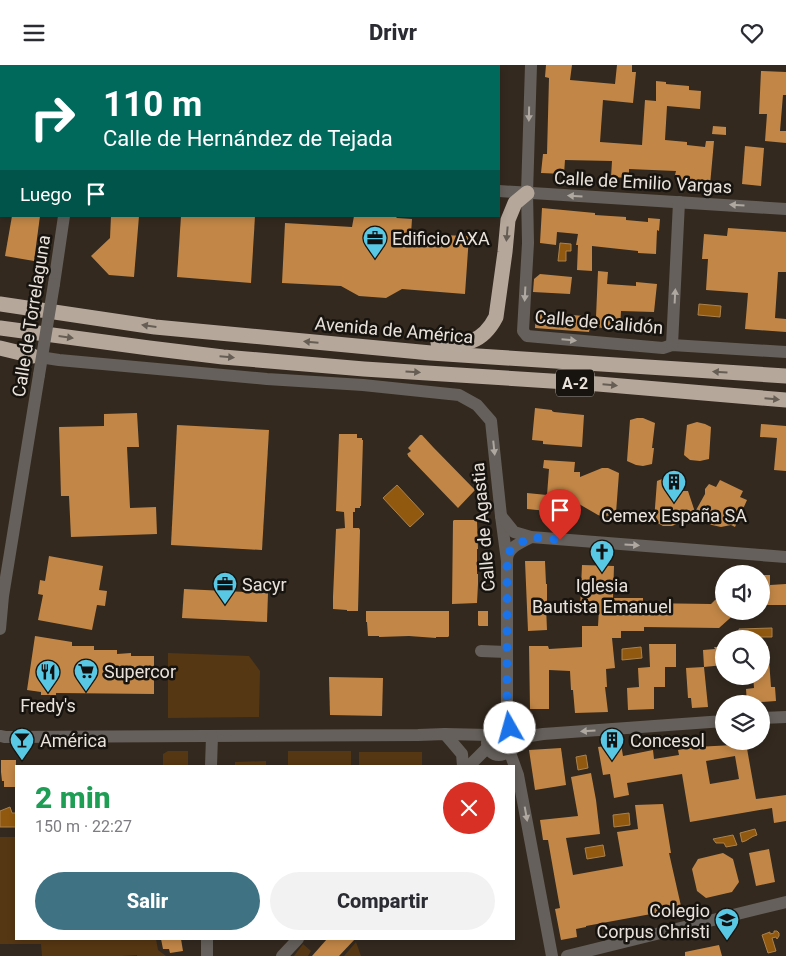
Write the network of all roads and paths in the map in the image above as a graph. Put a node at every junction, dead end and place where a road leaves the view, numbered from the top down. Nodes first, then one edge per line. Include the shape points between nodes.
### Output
1 (530, 65) edge
2 (500, 191) edge
3 (527, 193) junction
4 (679, 202) junction
5 (786, 209) edge
6 (64, 217) edge
7 (0, 304) edge
8 (0, 328) edge
9 (672, 345) junction
10 (360, 346) junction
11 (0, 350) edge
12 (786, 352) edge
13 (33, 356) joint
14 (786, 376) edge
15 (786, 400) edge
16 (501, 516) junction
17 (531, 537) junction
18 (786, 557) edge
19 (507, 561) junction
20 (2, 601) edge
21 (0, 629) edge
22 (481, 651) dead end
23 (507, 652) junction
24 (507, 706) junction
25 (786, 717) edge
26 (770, 718) edge
27 (715, 722) edge
28 (445, 733) junction
29 (0, 736) edge
30 (212, 736) junction
31 (490, 740) junction
32 (510, 742) junction
33 (211, 765) edge
34 (463, 765) edge
35 (470, 765) edge
36 (786, 902) edge
37 (207, 940) edge
38 (297, 940) edge
39 (207, 956) edge
40 (282, 956) edge
41 (552, 956) edge
42 (567, 956) edge

1 -> 3 street
2 - 3 street, Calle de Emilio Vargas
4 -> 3 street, Calle de Emilio Vargas
3 -> 9 street, Calle de Calidón via 523,331 527,336 663,348
3 -> 10 highway via 515,203 508,220 496,317 482,336 456,345 390,340
5 -> 4 street, Calle de Emilio Vargas
9 -> 4 street, Calle de Calidón
6 - 20 street, Calle de Torrelaguna, bridge
10 -> 7 highway, Avenida de América / A-2 via 155,327
8 -> 15 highway, A-2 via 223,357
9 - 12 street, Calle de Calidón
14 -> 10 highway, Avenida de América / A-2
11 - 13 highway
13 -> 16 street, Calle de Agastia via 459,395 477,405 491,421
16 - 17 street via 514,532
16 - 19 street, Calle de Agastia
17 -> 18 street
17 - 19 street via 513,547
19 - 23 street, Calle de Agastia
20 - 21 street, Calle de Torrelaguna
22 - 23 street
23 - 24 street, Calle de Agastia
24 - 31 street, Calle de Agastia
24 - 32 street, Calle de Agastia
25 - 26 street
27 -> 32 street via 543,734
28 - 30 street
28 - 31 street
28 - 34 street via 462,754
29 - 30 street
30 - 33 street
31 - 32 street via 501,731
31 - 32 street via 492,753 496,755 505,754
31 - 35 street
32 -> 41 street, Calle de Agastia
36 - 42 street
37 - 39 street
38 - 40 street

